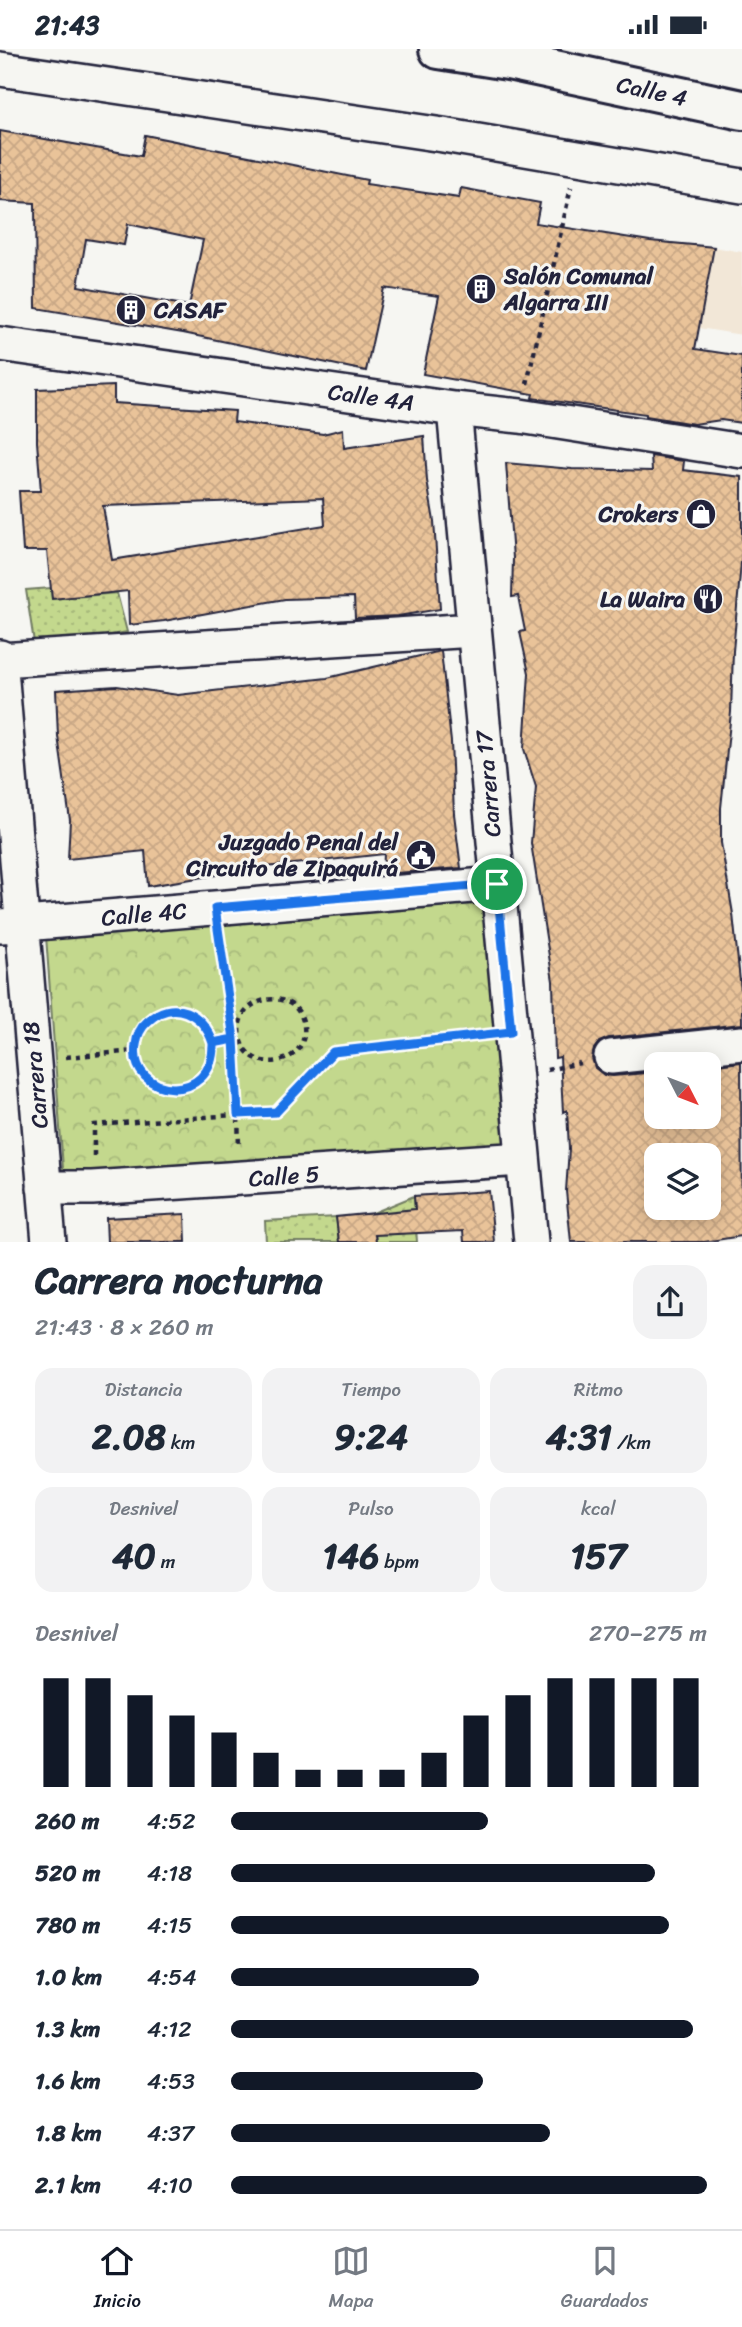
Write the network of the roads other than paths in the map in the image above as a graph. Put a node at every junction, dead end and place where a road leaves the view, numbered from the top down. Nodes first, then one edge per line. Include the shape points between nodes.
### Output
1 (439, 49) edge
2 (507, 55) edge
3 (0, 69) edge
4 (742, 110) edge
5 (742, 186) edge
6 (0, 344) edge
7 (454, 409) junction
8 (742, 451) edge
9 (474, 630) junction
10 (0, 659) edge
11 (497, 884) junction
12 (11, 925) edge
13 (742, 1043) edge
14 (611, 1057) road end
15 (523, 1159) junction
16 (44, 1188) junction
17 (49, 1242) edge
18 (531, 1242) edge

1 - 2 main road, Calle 4
2 - 4 main road, Calle 4
3 - 5 street via 429,132
6 - 7 street, Calle 4A
7 - 8 street, Calle 4A
7 - 9 street, Carrera 17
9 - 10 street
9 - 11 street, Carrera 17
10 - 12 street, Carrera 18
11 - 12 street, Calle 4C
11 - 15 street, Carrera 17
12 - 16 street, Carrera 18 via 33,1059
13 - 14 street
15 - 16 street, Calle 5
15 - 18 street, Carrera 17
16 - 17 street, Carrera 18

